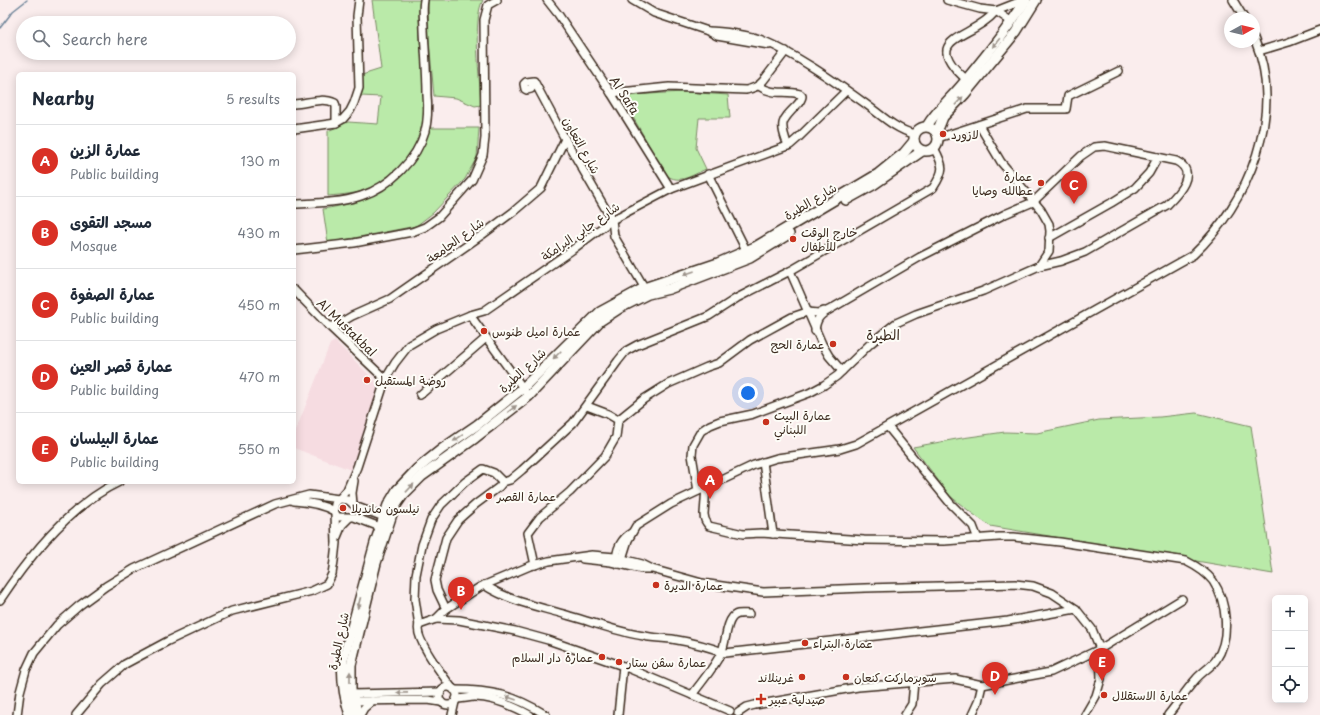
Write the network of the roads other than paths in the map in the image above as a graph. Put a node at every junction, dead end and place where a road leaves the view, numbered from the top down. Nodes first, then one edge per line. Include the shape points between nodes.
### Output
1 (359, 0) edge
2 (424, 0) edge
3 (497, 0) edge
4 (547, 0) edge
5 (552, 0) edge
6 (632, 0) edge
7 (947, 0) edge
8 (1025, 0) edge
9 (1036, 0) edge
10 (1233, 0) edge
11 (996, 11) junction
12 (1240, 12) edge
13 (558, 14) junction
14 (1012, 22) junction
15 (1320, 30) edge
16 (1259, 48) edge
17 (786, 51) junction
18 (1260, 51) junction
19 (1119, 71) dead end
20 (534, 81) dead end
21 (969, 82) junction
22 (759, 86) junction
23 (846, 91) junction
24 (611, 93) junction
25 (296, 104) edge
26 (336, 122) junction
27 (978, 125) junction
28 (927, 126) junction
29 (296, 129) edge
30 (937, 135) junction
31 (914, 138) junction
32 (565, 140) junction
33 (788, 146) junction
34 (934, 148) junction
35 (922, 151) junction
36 (1158, 157) junction
37 (708, 174) junction
38 (671, 189) junction
39 (1033, 202) junction
40 (296, 204) edge
41 (612, 220) junction
42 (1049, 238) junction
43 (296, 250) edge
44 (748, 254) junction
45 (1039, 266) junction
46 (790, 271) junction
47 (646, 291) junction
48 (296, 292) edge
49 (829, 310) junction
50 (807, 312) junction
51 (470, 315) junction
52 (329, 326) junction
53 (815, 331) junction
54 (486, 338) junction
55 (842, 371) junction
56 (386, 380) junction
57 (526, 392) junction
58 (420, 395) dead end
59 (586, 406) junction
60 (618, 420) junction
61 (888, 427) junction
62 (762, 462) junction
63 (357, 467) junction
64 (503, 482) junction
65 (115, 484) edge
66 (706, 487) junction
67 (698, 491) junction
68 (339, 499) junction
69 (290, 501) junction
70 (352, 504) junction
71 (335, 513) junction
72 (349, 518) junction
73 (384, 523) junction
74 (773, 534) junction
75 (978, 538) junction
76 (336, 542) junction
77 (624, 542) junction
78 (601, 555) junction
79 (573, 558) junction
80 (619, 560) junction
81 (635, 562) junction
82 (535, 565) junction
83 (652, 569) junction
84 (484, 585) junction
85 (1182, 599) dead end
86 (0, 600) edge
87 (446, 609) junction
88 (1076, 609) junction
89 (749, 614) dead end
90 (436, 619) junction
91 (419, 626) junction
92 (1100, 649) junction
93 (721, 652) junction
94 (623, 666) junction
95 (440, 672) junction
96 (914, 682) junction
97 (982, 685) junction
98 (453, 689) junction
99 (441, 691) junction
100 (692, 695) junction
101 (350, 699) junction
102 (372, 701) junction
103 (456, 701) junction
104 (442, 703) junction
105 (727, 713) edge
106 (738, 714) edge
107 (17, 715) edge
108 (76, 715) edge
109 (350, 715) edge
110 (359, 715) edge
111 (448, 715) edge
112 (452, 715) edge
113 (530, 715) edge
114 (546, 715) edge
115 (618, 715) edge
116 (905, 715) edge
117 (972, 715) edge
118 (1085, 715) edge
119 (1168, 715) edge

1 - 26 street via 359,88 350,111
2 - 40 street via 427,116 422,138 414,154 389,181 371,193 341,200
3 - 43 street via 488,5 484,20 485,138 483,155 472,180 439,217 425,227 412,232 354,243
4 - 13 street
5 - 13 street
6 - 17 street via 660,16 717,36 771,45
7 - 11 street
8 - 11 street
8 - 14 main road
9 - 21 main road via 1016,32
10 - 12 street
11 - 14 street
11 - 21 street via 989,19 947,46 947,55 957,71
13 - 24 street, Al Safa
14 -> 21 main road
15 - 18 street
16 - 18 street
17 - 22 street
17 - 23 street
18 - 61 street via 1266,83 1265,123 1260,146 1227,215 1206,242 1193,255
19 - 27 street via 1068,96 1066,109 1027,109
20 - 32 street, شارع التعاون
21 - 28 main road via 936,112
30 -> 21 main road via 943,117
22 - 24 street via 746,90 669,87
22 - 33 street via 767,91 796,93 802,96 782,122
23 - 31 street
23 - 33 street
24 - 38 street, Al Safa
25 - 26 street via 323,100 335,103
26 - 29 street
27 - 30 street
27 - 39 street via 1001,162
28 - 30 main road
28 - 31 main road via 920,128
30 - 34 main road via 938,142
31 - 35 main road via 918,149
31 - 44 main road, شارع الطيرة via 904,153 878,174 768,239
32 - 41 street, شارع التعاون
32 - 52 street, شارع الجامعة via 541,188 513,212 390,299 335,326
33 - 37 street, شارع جابي البرامكة
34 - 35 main road
34 - 46 street via 942,167 941,176 933,188
35 - 44 main road, شارع الطيرة via 873,185
36 - 39 street via 1105,146 1094,147 1081,156
36 - 42 street via 1149,173 1135,188
36 - 45 street via 1176,160 1181,163 1186,173 1182,187 1167,206 1085,252
37 - 38 street, شارع جابي البرامكة
37 - 44 street
38 - 41 street, شارع جابي البرامكة
39 - 42 street via 1049,224
39 - 49 street via 920,257
41 - 47 street, شارع التعاون via 614,236
41 - 51 street, شارع جابي البرامكة via 484,311
42 - 45 street via 1049,250
44 - 47 main road, شارع الطيرة via 669,289
45 - 55 street via 983,291 896,323
46 - 50 street
46 - 59 street via 737,298 709,316 626,351
47 - 57 main road, شارع الطيرة via 600,321
48 - 52 street, Al Mustakbal
49 - 50 street via 819,313
49 - 53 street via 819,317
50 - 53 street
50 - 60 street via 792,317 750,340 720,364 668,384
51 - 54 street
51 - 56 street, شارع جابي البرامكة via 436,329 409,345
52 - 56 street, Al Mustakbal
53 - 55 street via 828,356
54 - 57 street
54 - 58 street
55 - 67 street via 808,394 753,414 720,421 701,431 693,446 692,455
56 - 63 street, شارع جابي البرامكة
57 - 73 main road, شارع الطيرة via 475,438 422,476 403,495
59 - 60 street
59 - 64 street via 561,435 510,480
60 - 82 street via 616,437 605,456 570,492 540,517 528,533
61 - 62 street via 856,444 840,449
61 - 75 street via 950,503 973,526
62 - 66 street
62 - 74 street
63 - 68 street via 347,490
63 - 70 street
64 - 87 street via 458,520 446,538 435,580
64 - 91 street via 494,473 483,469 441,505 431,520 422,545 416,575 415,598
65 - 86 street via 92,496 80,506 28,560
66 - 67 street
66 - 74 street via 704,519 709,526 743,534
67 - 77 street via 636,526
68 - 69 street via 309,495
68 - 70 street via 345,499
68 - 71 street via 335,504
69 - 71 street via 307,502
69 - 107 street via 275,504 134,569 80,605 57,625 34,653 26,670
70 - 73 street
71 - 72 street
71 - 76 street
72 - 73 street
72 - 76 street via 342,525
73 - 101 main road, شارع الطيرة via 351,665
74 - 75 street via 864,540 944,541
75 - 119 street via 1014,537 1060,542 1186,561 1212,580 1222,603 1226,631 1223,642 1216,660 1197,677
76 - 108 street via 332,574 327,584 312,591 232,611 168,641 125,664 102,684
77 - 78 street
77 - 80 street
77 - 81 street via 629,557
78 - 79 street
78 - 80 street
79 - 80 street
79 - 82 street
80 - 81 street
80 - 83 street via 642,569
81 - 83 street
82 - 84 street
83 - 88 street via 702,583 763,592 1015,584 1032,586 1052,593
84 - 87 street
84 - 93 street via 519,602 615,630 672,639
85 - 92 street
87 - 90 street
88 - 92 street via 1092,629
88 - 93 street via 1008,621
89 - 93 street via 738,614 729,621
90 - 91 street
90 - 94 street via 459,620 515,631
91 - 95 street via 420,638
92 - 97 street via 1051,672
92 - 118 street via 1101,679 1096,696
93 - 100 street
94 - 100 street
94 - 115 street
95 - 98 street
95 - 99 street
96 - 97 street via 955,679
96 - 106 street via 844,689 755,705
96 - 116 street via 912,704
97 - 117 street
98 - 99 street via 446,688
98 - 103 street via 457,695
114 -> 98 street via 528,704 502,694
99 -> 101 street
99 - 104 street via 439,697
100 - 105 street
101 - 102 street
101 - 109 main road, شارع الطيرة
101 - 110 main road, شارع الطيرة
102 - 104 street via 428,700
102 - 110 street
103 - 104 street via 449,705
103 - 112 street
103 - 113 street via 486,698
104 - 111 street
105 - 106 street via 734,710

